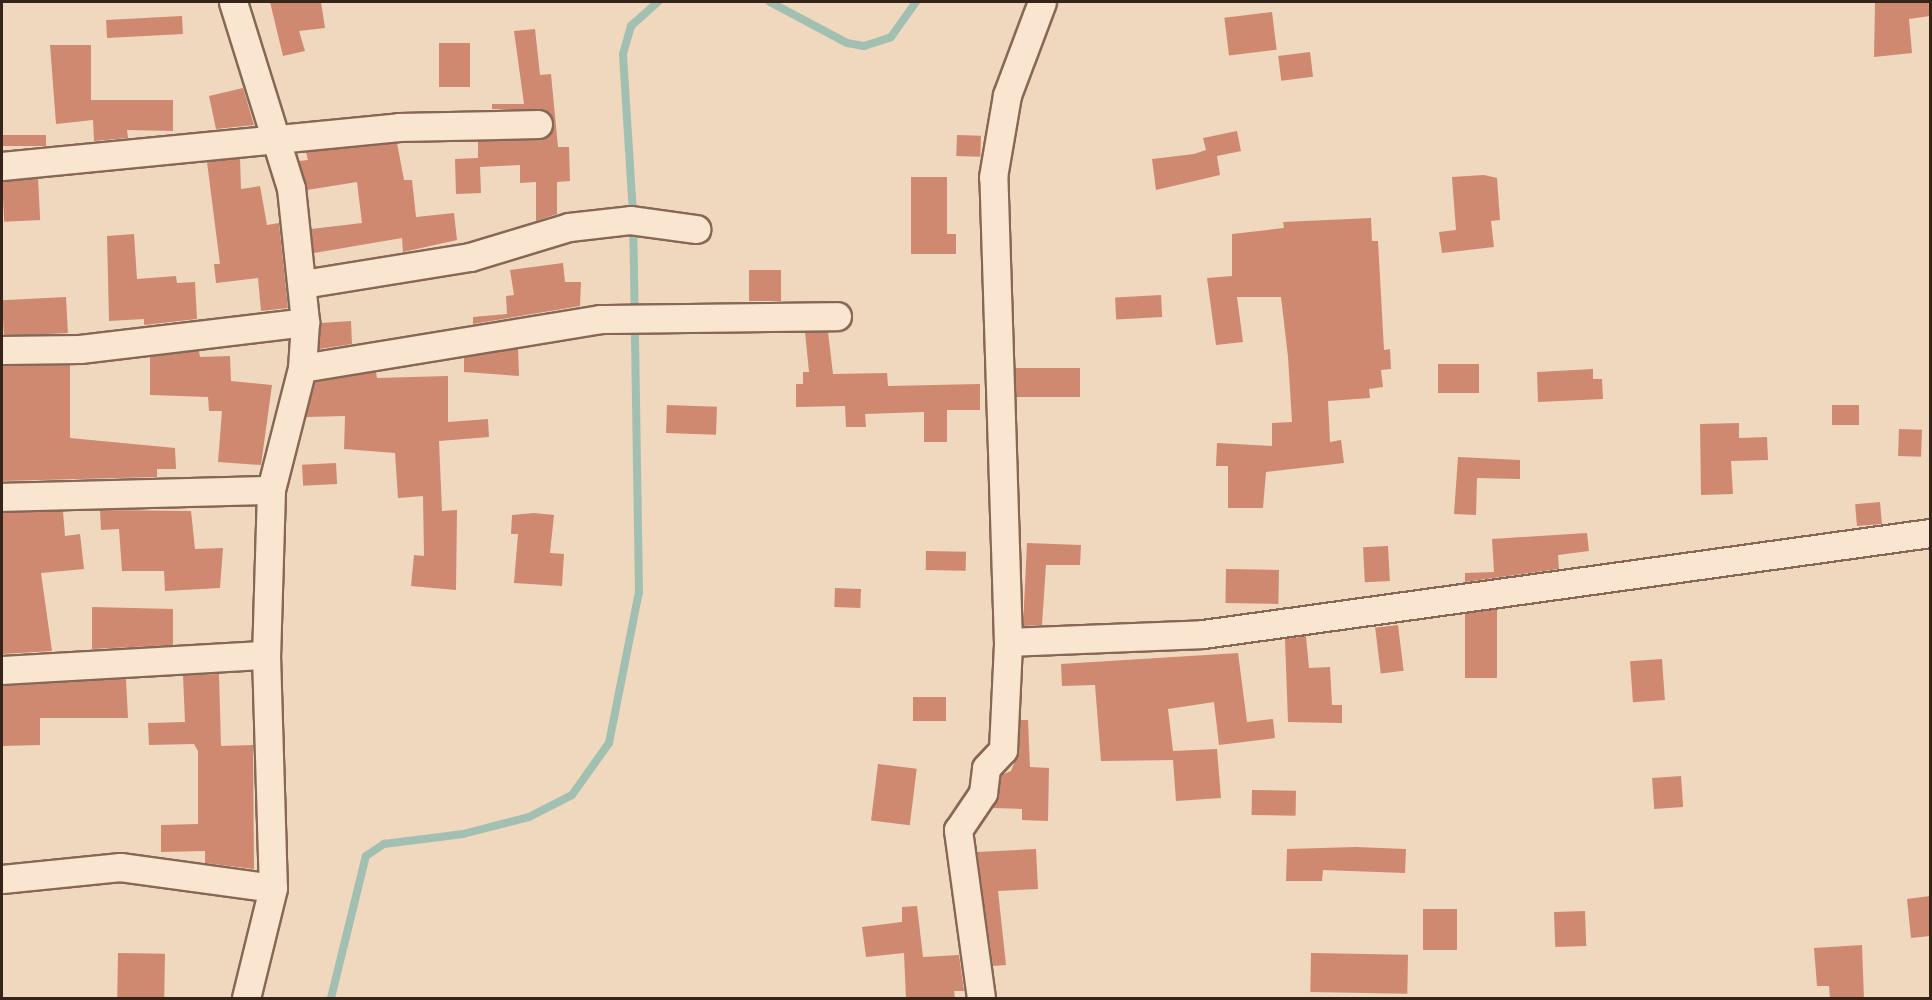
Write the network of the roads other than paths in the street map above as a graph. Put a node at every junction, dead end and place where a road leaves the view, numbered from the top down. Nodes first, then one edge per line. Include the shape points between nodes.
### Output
1 (233, 2) edge
2 (1042, 2) edge
3 (538, 124) dead end
4 (279, 142) junction
5 (2, 166) edge
6 (696, 229) dead end
7 (303, 284) junction
8 (837, 316) dead end
9 (305, 322) junction
10 (2, 350) edge
11 (302, 368) junction
12 (271, 490) junction
13 (2, 497) edge
14 (1930, 533) edge
15 (1008, 642) junction
16 (266, 655) junction
17 (2, 670) edge
18 (2, 879) edge
19 (273, 888) junction
20 (246, 999) edge
21 (981, 999) edge

1 - 4 street via 241,39
2 - 15 street via 1007,95 993,177
3 - 4 street via 399,127
4 - 5 street
4 - 7 street via 298,221
6 - 7 street via 640,222 525,237 470,257
7 - 9 street
8 - 11 street via 641,316
9 - 10 street via 80,349
9 - 11 street
11 - 12 street
12 - 13 street
12 - 16 street
14 - 15 street via 1203,634
15 - 21 street via 1003,750 986,768 983,793 958,830
16 - 17 street
16 - 19 street
18 - 19 street via 120,867
19 - 20 street

